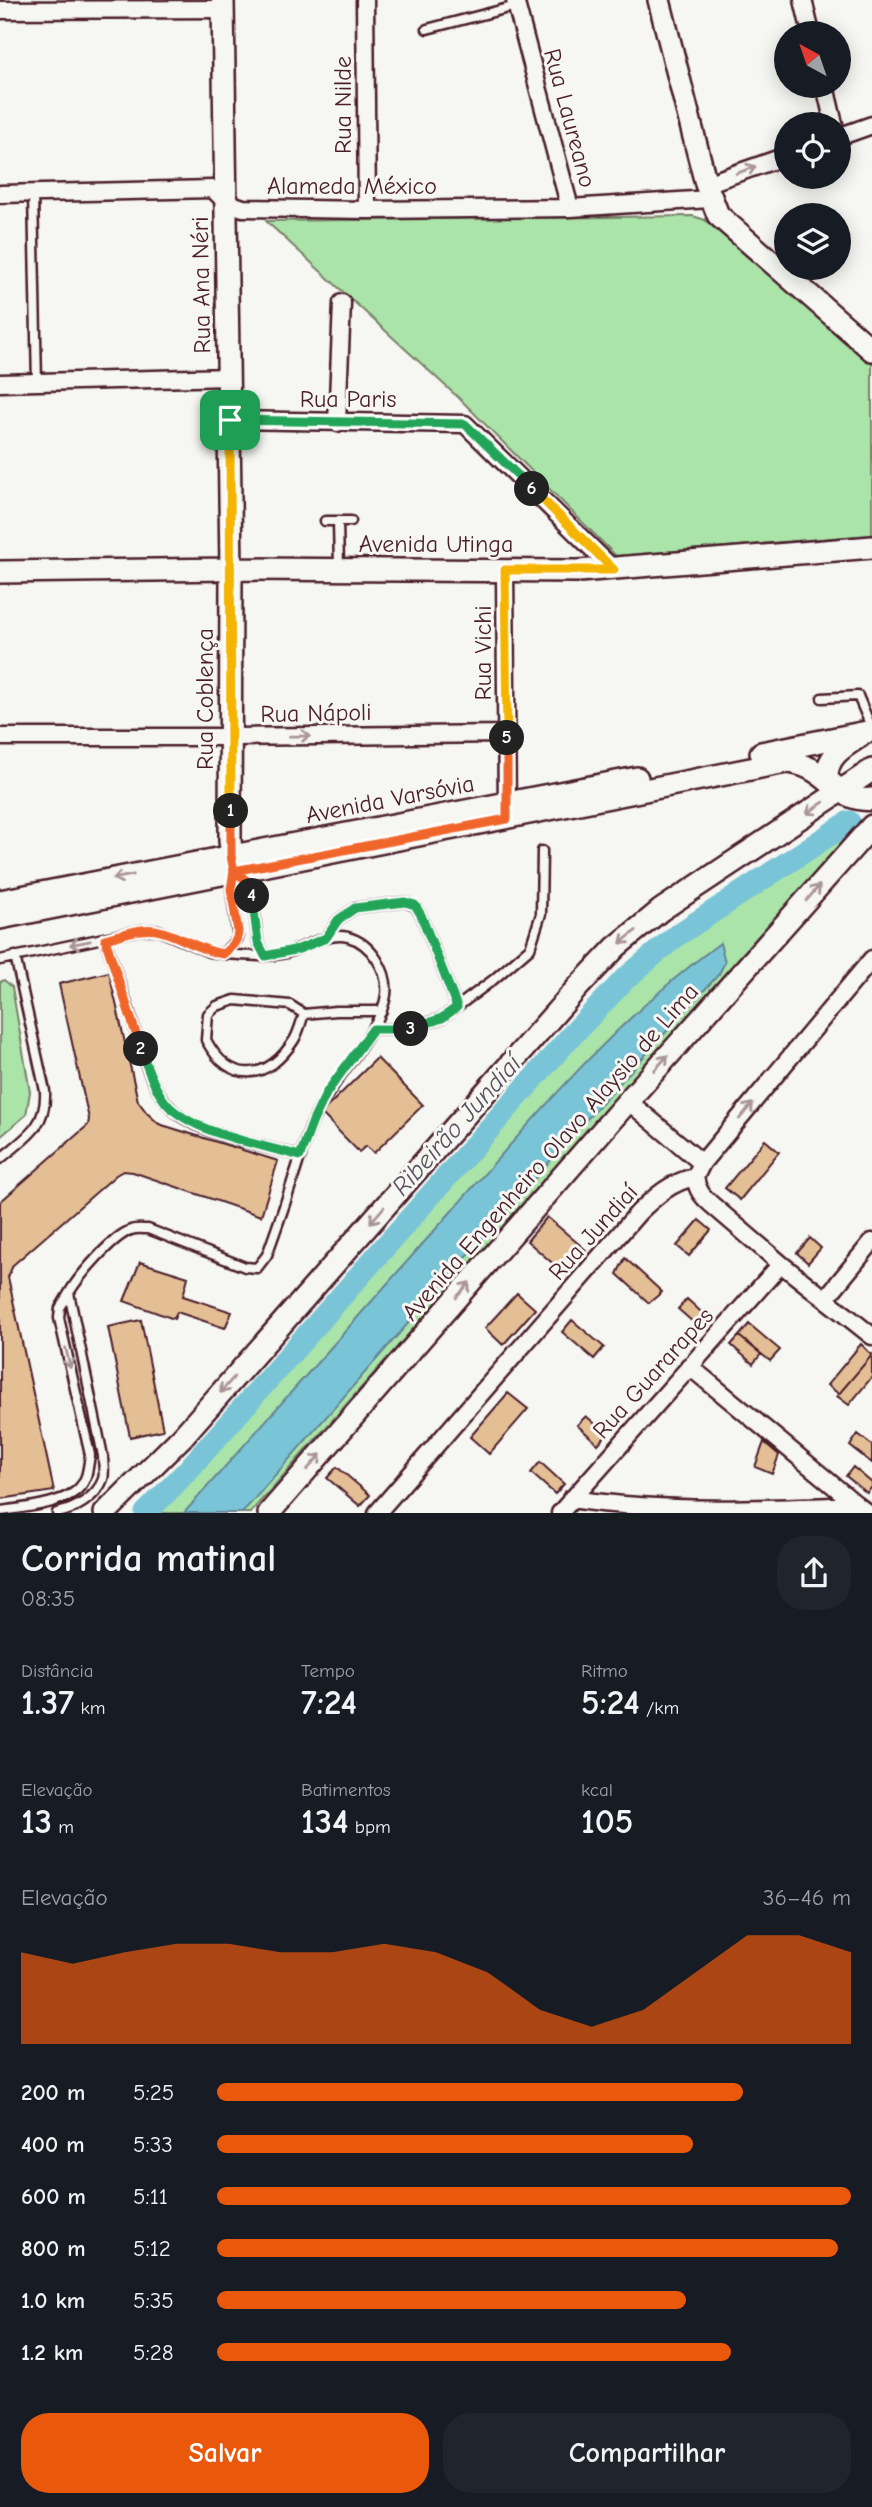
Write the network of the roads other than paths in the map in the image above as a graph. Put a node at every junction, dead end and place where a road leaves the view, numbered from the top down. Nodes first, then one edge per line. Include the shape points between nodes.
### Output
1 (365, 0) edge
2 (659, 0) edge
3 (803, 0) edge
4 (516, 3) edge
5 (223, 4) edge
6 (0, 10) edge
7 (808, 21) edge
8 (427, 29) dead end
9 (872, 125) edge
10 (851, 132) edge
11 (774, 161) edge
12 (708, 191) junction
13 (0, 194) edge
14 (33, 194) junction
15 (226, 202) junction
16 (570, 208) junction
17 (367, 210) junction
18 (342, 303) dead end
19 (872, 350) edge
20 (230, 377) junction
21 (0, 383) edge
22 (37, 383) junction
23 (230, 420) junction
24 (337, 423) junction
25 (325, 521) dead end
26 (338, 521) junction
27 (351, 521) dead end
28 (872, 547) edge
29 (231, 569) junction
30 (505, 570) junction
31 (614, 570) junction
32 (340, 571) junction
33 (0, 572) edge
34 (822, 698) dead end
35 (870, 731) edge
36 (507, 734) junction
37 (0, 737) edge
38 (231, 737) junction
39 (872, 770) edge
40 (834, 784) junction
41 (872, 799) edge
42 (507, 811) junction
43 (872, 826) edge
44 (541, 851) dead end
45 (233, 864) junction
46 (0, 901) edge
47 (0, 918) edge
48 (326, 938) junction
49 (105, 939) junction
50 (223, 954) junction
51 (16, 956) junction
52 (265, 956) junction
53 (872, 959) edge
54 (0, 960) edge
55 (457, 1007) junction
56 (382, 1011) junction
57 (304, 1014) junction
58 (373, 1029) junction
59 (628, 1101) junction
60 (300, 1156) junction
61 (0, 1159) edge
62 (699, 1170) junction
63 (872, 1242) edge
64 (781, 1264) junction
65 (69, 1293) junction
66 (826, 1298) junction
67 (872, 1336) edge
68 (689, 1366) junction
69 (571, 1499) junction
70 (862, 1509) edge
71 (0, 1511) edge
72 (57, 1513) edge
73 (105, 1513) edge
74 (269, 1513) edge
75 (377, 1513) edge
76 (560, 1513) edge

1 - 17 street, Rua Nilde
2 - 12 main road
3 - 7 street
4 - 8 lane
4 - 16 street, Rua Laureano
5 - 6 street
5 - 15 main road, Rua Ana Néri
9 - 10 street
12 -> 11 street, Alameda México
12 - 16 street, Alameda México
12 - 19 main road via 718,215
13 - 14 street, Alameda México
14 - 15 street, Alameda México via 213,189
14 - 22 lane
15 - 17 street, Alameda México via 243,208
15 - 20 main road, Rua Ana Néri
16 - 17 street, Alameda México
18 - 24 street
20 - 22 street
20 - 23 main road, Rua Ana Néri
21 - 22 street
23 - 24 street, Rua Paris
23 - 29 main road, Rua Ana Néri
24 - 31 street, Rua Paris via 465,424
25 - 26 lane
26 - 27 lane
26 - 32 lane
28 - 31 main road, Avenida Utinga
29 - 32 main road, Avenida Utinga
29 - 33 main road, Avenida Utinga
29 - 38 main road, Rua Coblença
30 - 31 main road, Avenida Utinga
30 - 32 main road, Avenida Utinga
30 - 36 street, Rua Vichi
34 - 35 lane via 858,696
35 - 40 main road via 835,755 829,764
35 - 42 main road, Avenida Varsóvia
38 -> 36 street, Rua Nápoli
36 - 42 street, Rua Vichi
37 - 38 street, Rua Nápoli
38 - 45 main road, Rua Coblença
39 - 40 main road
40 - 41 main road, Avenida Varsóvia via 853,798
40 - 42 main road, Avenida Varsóvia via 808,766 786,762
40 -> 73 main road via 616,947 181,1437
42 - 45 main road, Avenida Varsóvia
59 -> 43 main road, Avenida Engenheiro Olavo Alaysio de Lima
44 - 55 lane via 541,914 530,947
45 -> 46 main road, Avenida Varsóvia
45 - 47 main road, Avenida Varsóvia
45 - 50 lane via 231,889 238,938
45 - 52 lane via 251,884 258,942
48 - 52 lane
48 - 55 lane via 338,920 355,908 415,905
48 - 56 lane via 345,936 361,941 375,956 384,976
49 - 50 lane via 158,930
49 -> 51 lane
49 - 60 lane via 155,1086 167,1104 206,1129
50 - 52 lane
51 - 54 lane
51 - 61 lane via 46,1106 37,1128
62 -> 53 street, Rua Jundiaí
55 - 58 lane via 442,1018 410,1029
56 - 57 lane
56 - 58 lane
57 - 57 lane via 290,1006 235,1000 208,1014 206,1040 221,1062 252,1074 281,1056 295,1038
58 - 60 lane via 327,1092
59 - 62 street
74 -> 59 main road, Avenida Engenheiro Olavo Alaysio de Lima
60 - 65 lane via 267,1255 257,1268 148,1229 133,1229 86,1269
62 - 64 street via 696,1186 701,1195
62 - 75 street, Rua Jundiaí via 665,1188 639,1212
63 - 66 street
64 - 66 street
64 - 68 street, Rua Guararapes
65 -> 71 lane via 59,1318 90,1455 87,1473 80,1487 66,1497
65 - 72 lane via 103,1456 103,1478 84,1502
66 - 67 street
68 - 69 street, Rua Guararapes
68 - 70 street
69 - 70 street via 722,1510
69 - 76 street, Rua Guararapes

